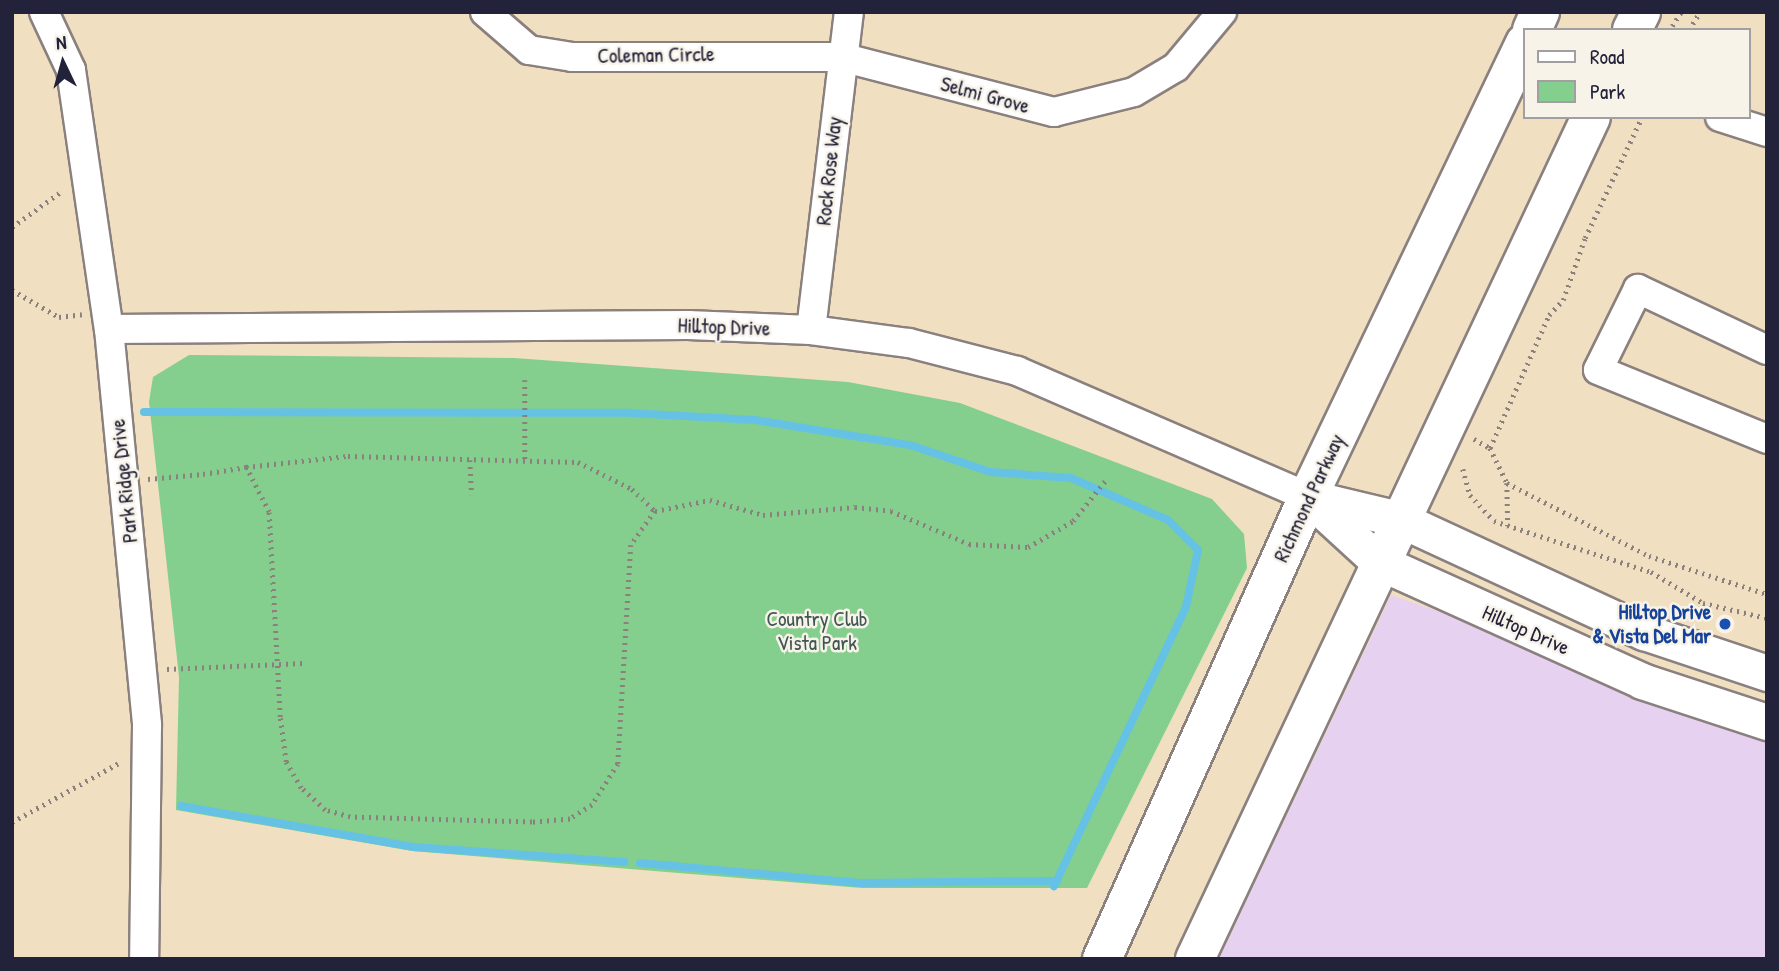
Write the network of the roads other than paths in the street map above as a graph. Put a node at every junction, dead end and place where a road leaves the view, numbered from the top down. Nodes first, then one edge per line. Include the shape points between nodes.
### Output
1 (44, 12) edge
2 (485, 12) edge
3 (849, 12) edge
4 (1222, 12) edge
5 (1540, 12) edge
6 (1641, 12) edge
7 (1533, 28) edge
8 (1633, 28) edge
9 (1524, 45) edge
10 (841, 57) junction
11 (1590, 119) edge
12 (1726, 119) edge
13 (1767, 132) edge
14 (108, 320) junction
15 (811, 330) junction
16 (1767, 351) edge
17 (1766, 436) edge
18 (1308, 497) junction
19 (1399, 519) junction
20 (1379, 562) junction
21 (1767, 673) edge
22 (1767, 722) edge
23 (144, 959) edge
24 (1102, 959) edge
25 (1195, 959) edge

1 - 14 street, Park Ridge Drive via 71,70 89,162
2 - 10 street, Coleman Circle via 529,50 572,57
3 - 10 street, Rock Rose Way
4 - 10 street, Selmi Grove via 1176,67 1134,92 1054,112
5 - 7 highway
6 - 8 highway
9 - 18 highway, Richmond Parkway
10 - 15 street, Rock Rose Way
11 - 19 highway
12 - 13 street
14 - 15 street, Hilltop Drive
14 - 23 street, Park Ridge Drive via 147,747
15 - 18 street, Hilltop Drive via 909,343 1017,371
16 - 17 street via 1638,289 1598,370
18 - 19 main road, Hilltop Drive
18 - 20 main road, Hilltop Drive
18 - 24 highway, Richmond Parkway
19 - 20 highway
19 - 21 main road, Hilltop Drive via 1644,632
20 - 22 main road, Hilltop Drive via 1642,681
20 - 25 highway

